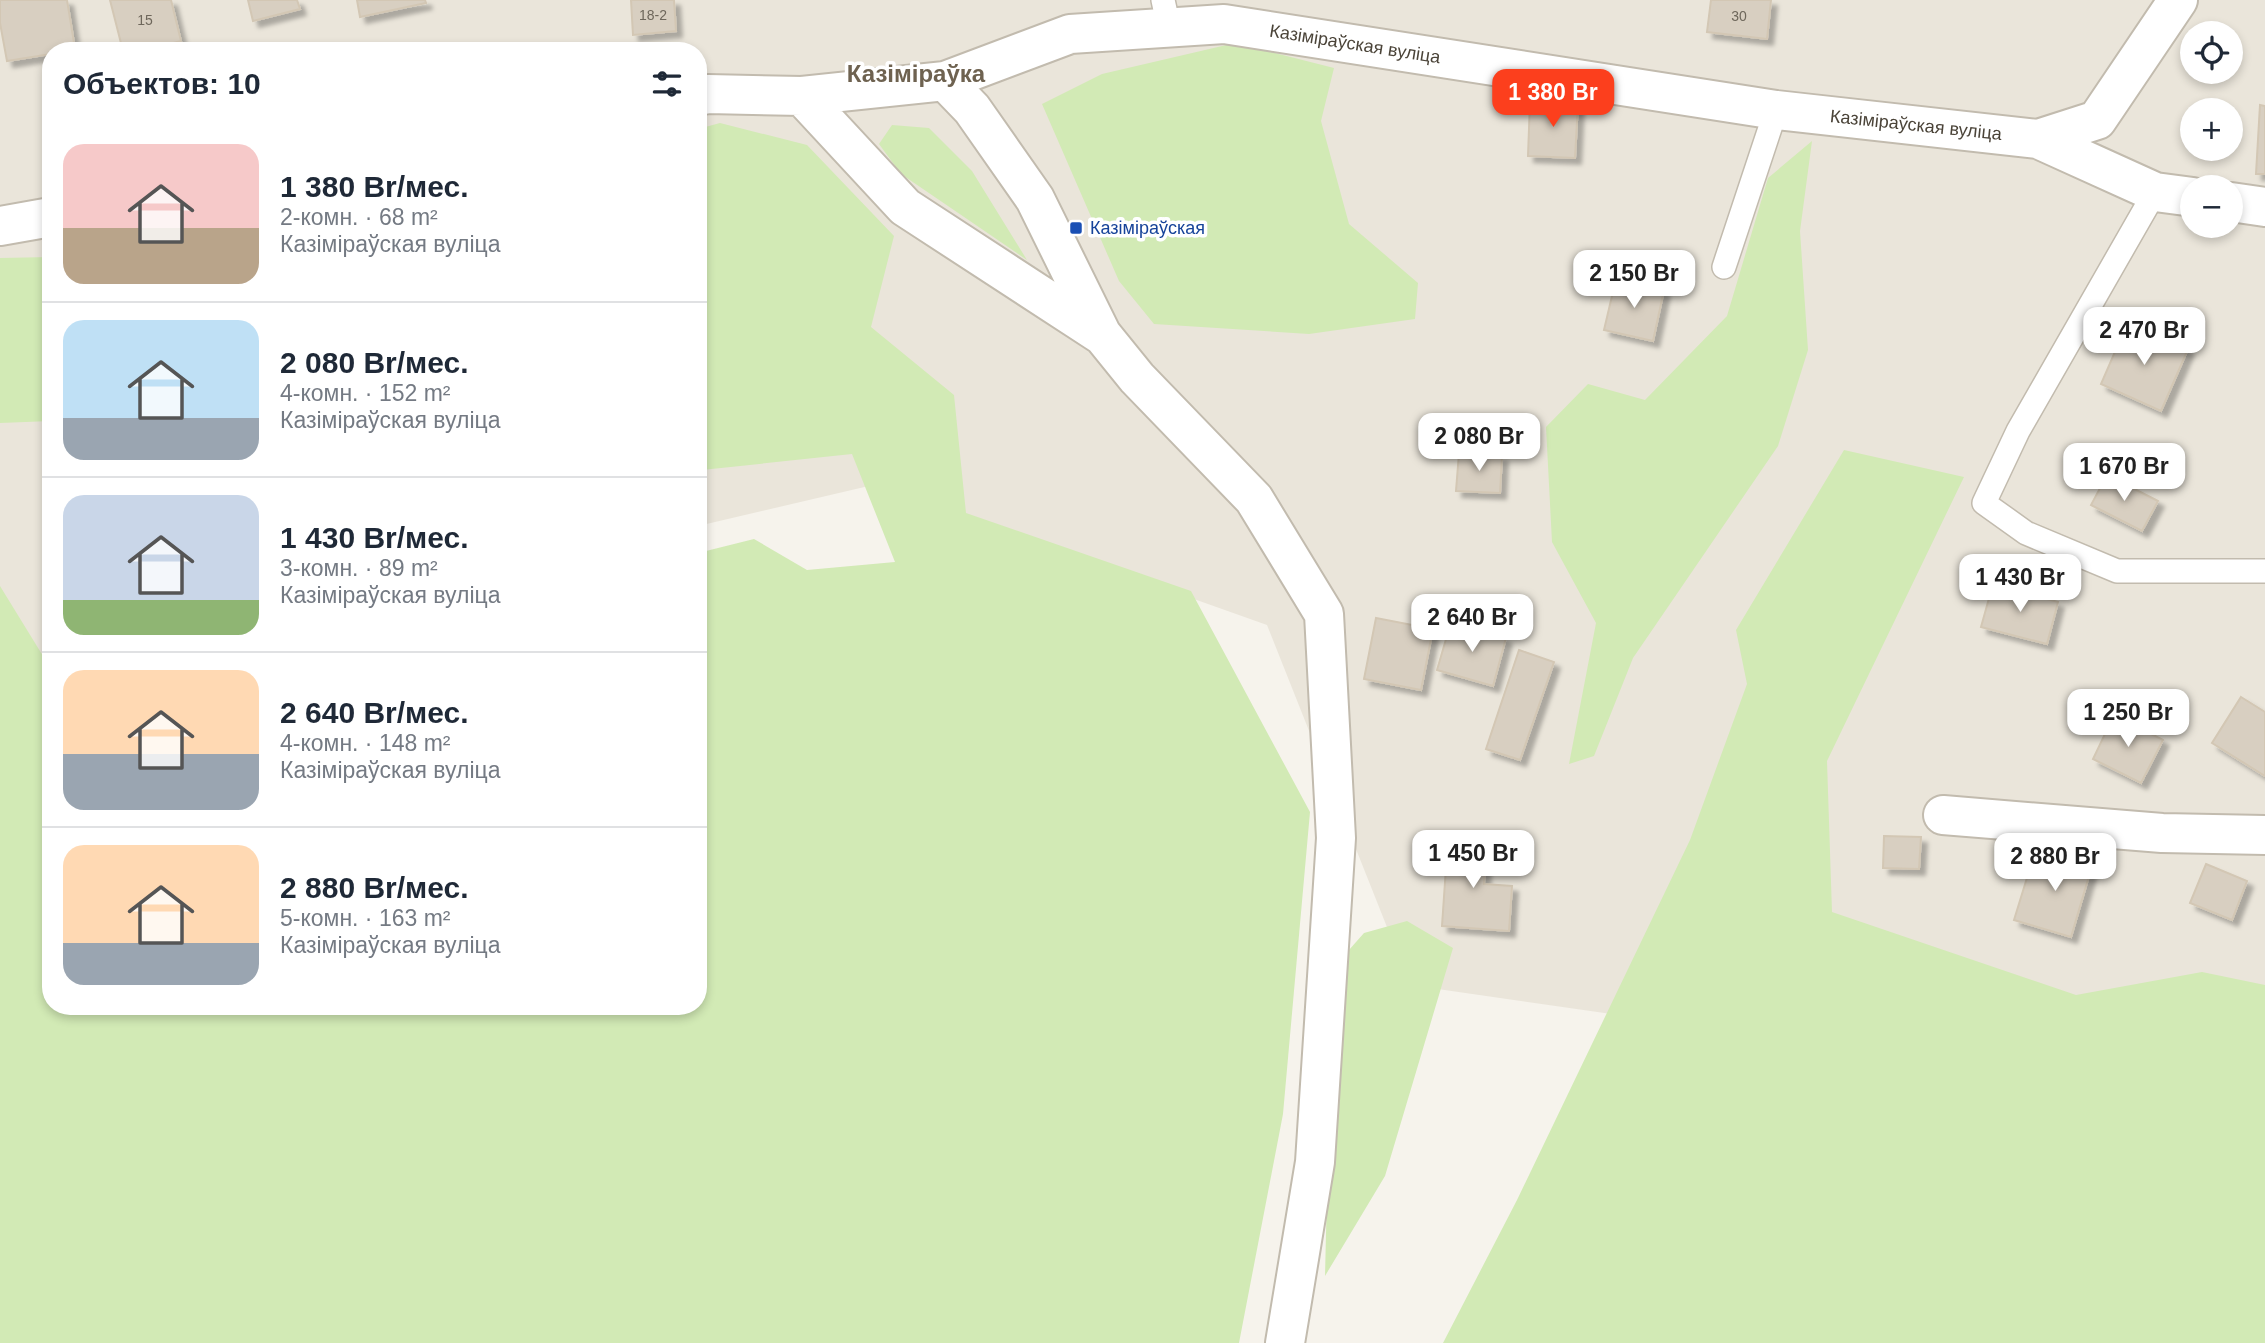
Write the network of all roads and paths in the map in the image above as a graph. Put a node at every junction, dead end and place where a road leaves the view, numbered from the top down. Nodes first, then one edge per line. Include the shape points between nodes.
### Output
1 (2178, 0) edge
2 (1166, 14) edge
3 (945, 81) junction
4 (707, 94) edge
5 (802, 96) junction
6 (1776, 110) junction
7 (2038, 139) junction
8 (2155, 192) junction
9 (2180, 195) edge
10 (2243, 204) edge
11 (2265, 207) edge
12 (42, 219) edge
13 (0, 226) edge
14 (1724, 267) dead end
15 (1103, 337) junction
16 (2265, 571) edge
17 (1943, 815) dead end
18 (2265, 835) edge
19 (1285, 1343) edge

1 - 7 street, Казіміраўская вуліца via 2096,120
2 - 3 street, Казіміраўская вуліца via 1070,34
2 - 6 street, Казіміраўская вуліца
3 - 5 street, Казіміраўская вуліца
3 - 15 street via 972,109 1035,199
4 - 5 street, Казіміраўская вуліца
5 - 15 street via 905,207
6 - 7 street, Казіміраўская вуліца
6 - 14 lane
7 - 8 street, Казіміраўская вуліца
8 - 9 street, Казіміраўская вуліца
8 - 16 lane via 2018,431 1984,503 2026,533 2117,570
10 - 11 street
12 - 13 street
15 - 19 street via 1136,378 1254,499 1324,614 1336,838 1314,1162
17 - 18 street via 2162,833

